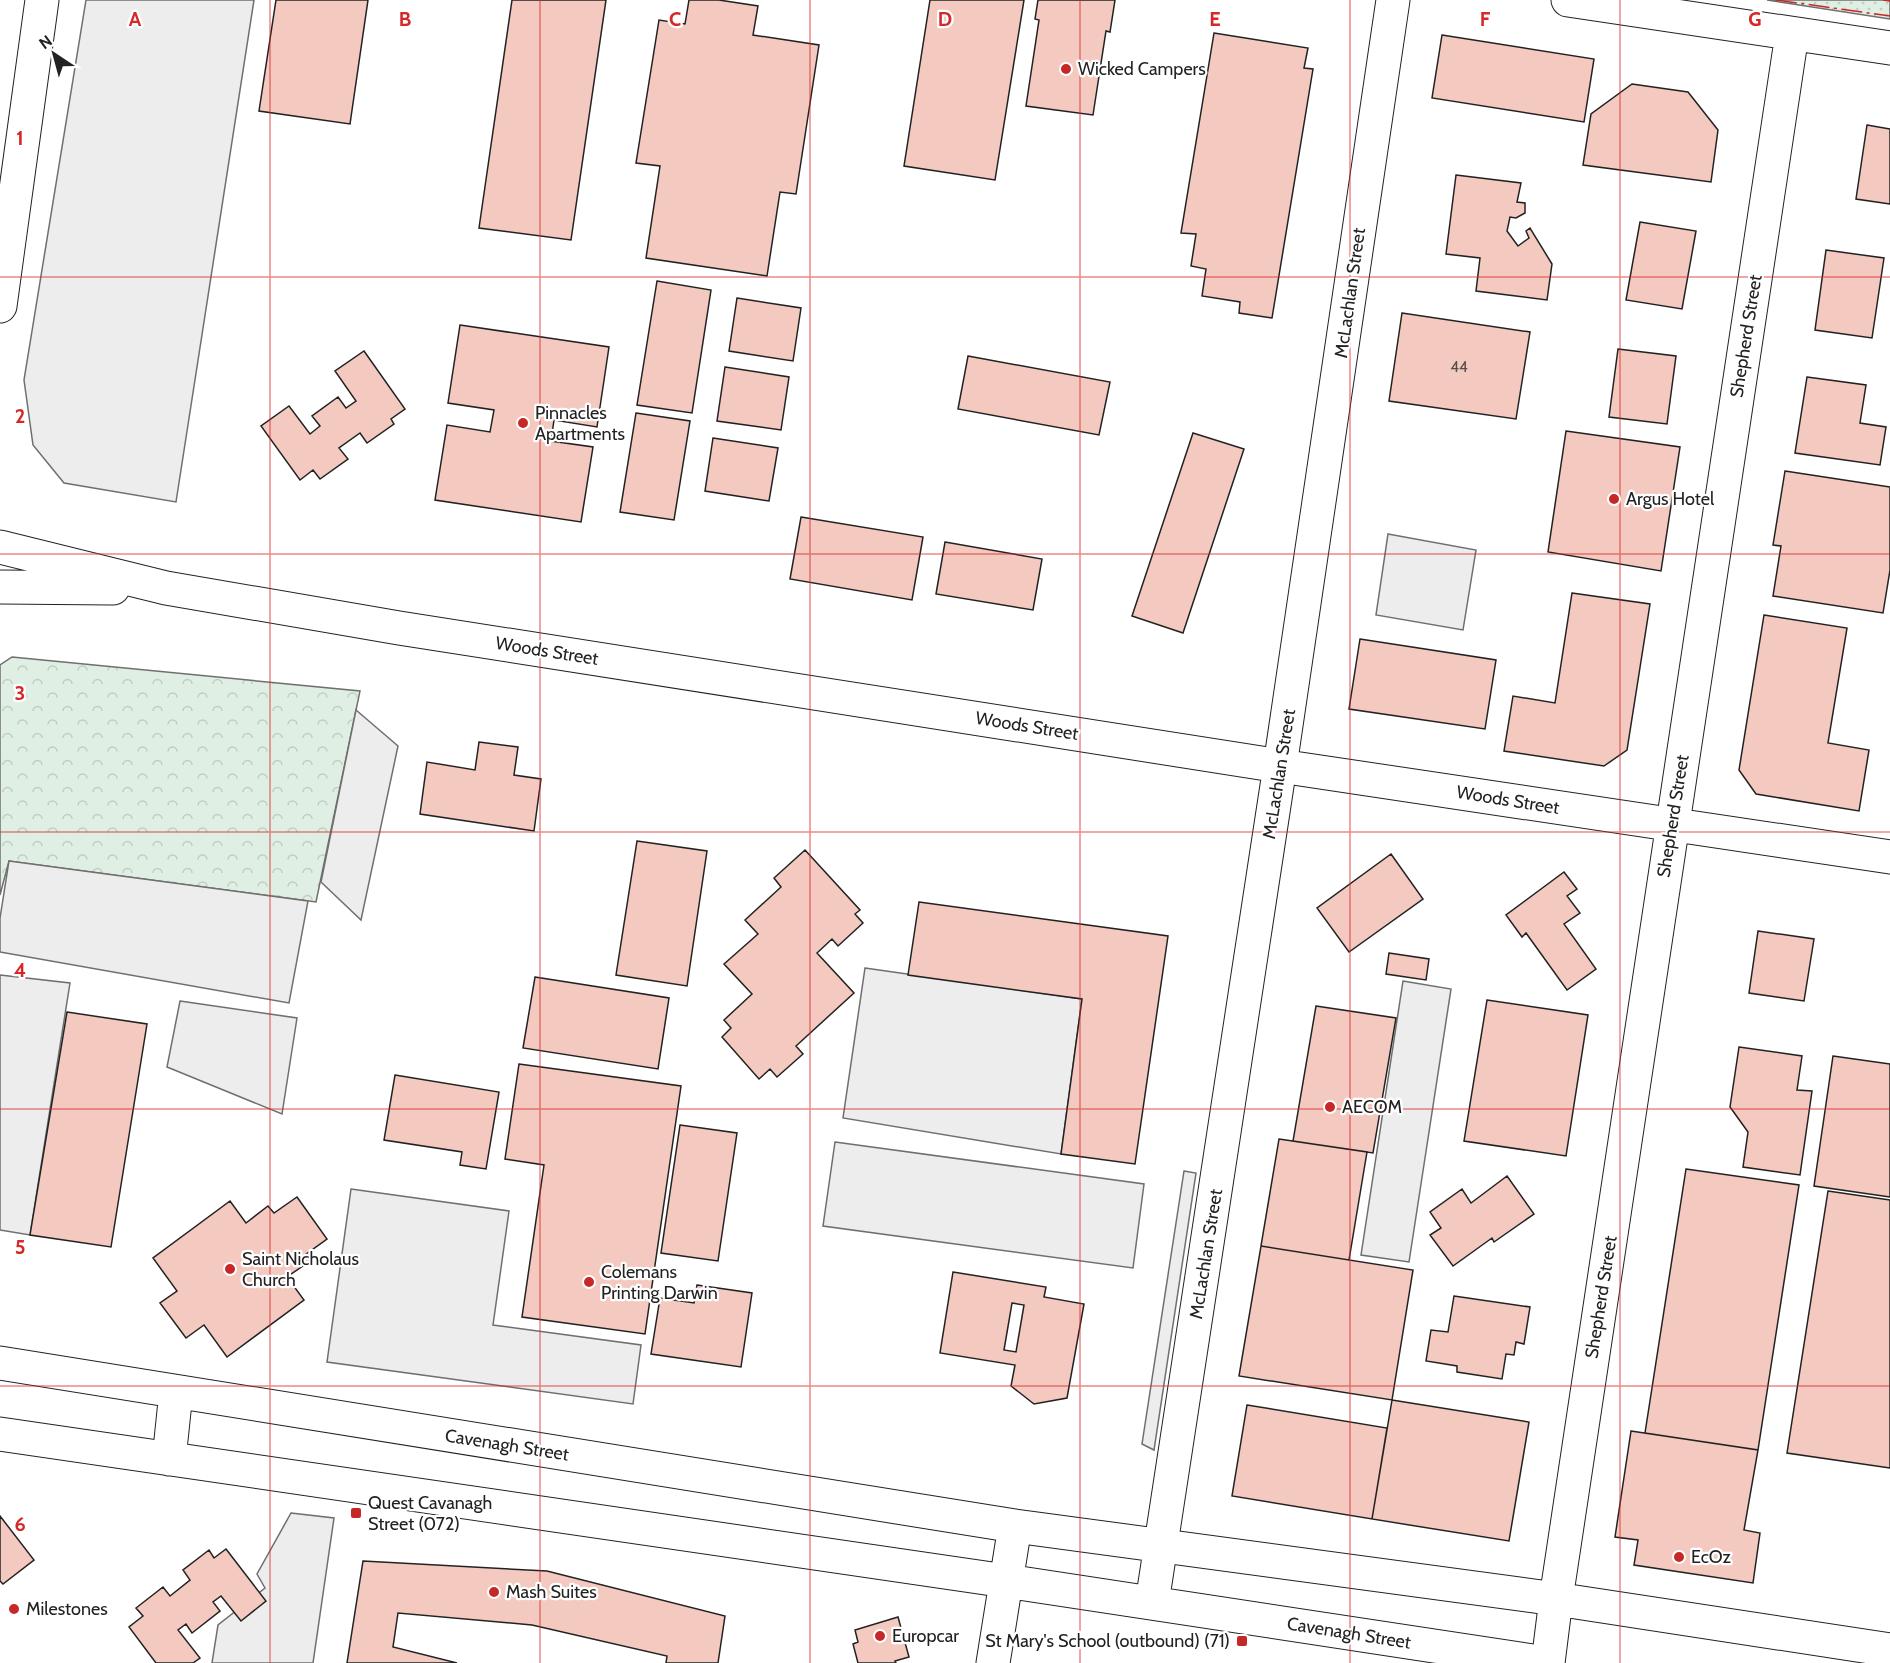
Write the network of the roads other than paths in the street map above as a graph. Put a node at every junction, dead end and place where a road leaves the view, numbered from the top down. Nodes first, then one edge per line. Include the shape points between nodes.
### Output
1 (42, 0) edge
2 (1394, 0) edge
3 (1568, 0) edge
4 (1792, 34) junction
5 (1890, 48) edge
6 (0, 306) edge
7 (0, 547) edge
8 (0, 587) edge
9 (166, 588) junction
10 (1280, 766) junction
11 (1672, 825) junction
12 (1890, 857) edge
13 (0, 1363) edge
14 (176, 1392) junction
15 (0, 1434) edge
16 (169, 1459) junction
17 (1015, 1526) junction
18 (1162, 1547) junction
19 (1006, 1581) junction
20 (1556, 1599) junction
21 (1152, 1603) junction
22 (1890, 1650) edge
23 (993, 1663) edge
24 (1547, 1663) edge

1 - 6 street
2 - 10 street, McLachlan Street
3 - 4 street
4 - 5 street
4 - 11 street, Shepherd Street
7 - 9 street, Woods Street
8 - 9 street, Woods Street
9 - 10 street, Woods Street
10 - 11 street, Woods Street
10 - 18 street, McLachlan Street
11 - 12 street, Woods Street
11 - 20 street, Shepherd Street
13 - 14 street, Cavenagh Street
14 - 16 street
14 - 17 street, Cavenagh Street
15 - 16 street, Cavenagh Street
16 - 19 street, Cavenagh Street
17 - 18 street, Cavenagh Street
17 - 19 street
18 - 20 street, Cavenagh Street
18 - 21 street
19 - 21 street, Cavenagh Street
19 - 23 street
20 - 22 street, Cavenagh Street
20 - 24 street, Cavenagh Street
21 - 24 street, Cavenagh Street

